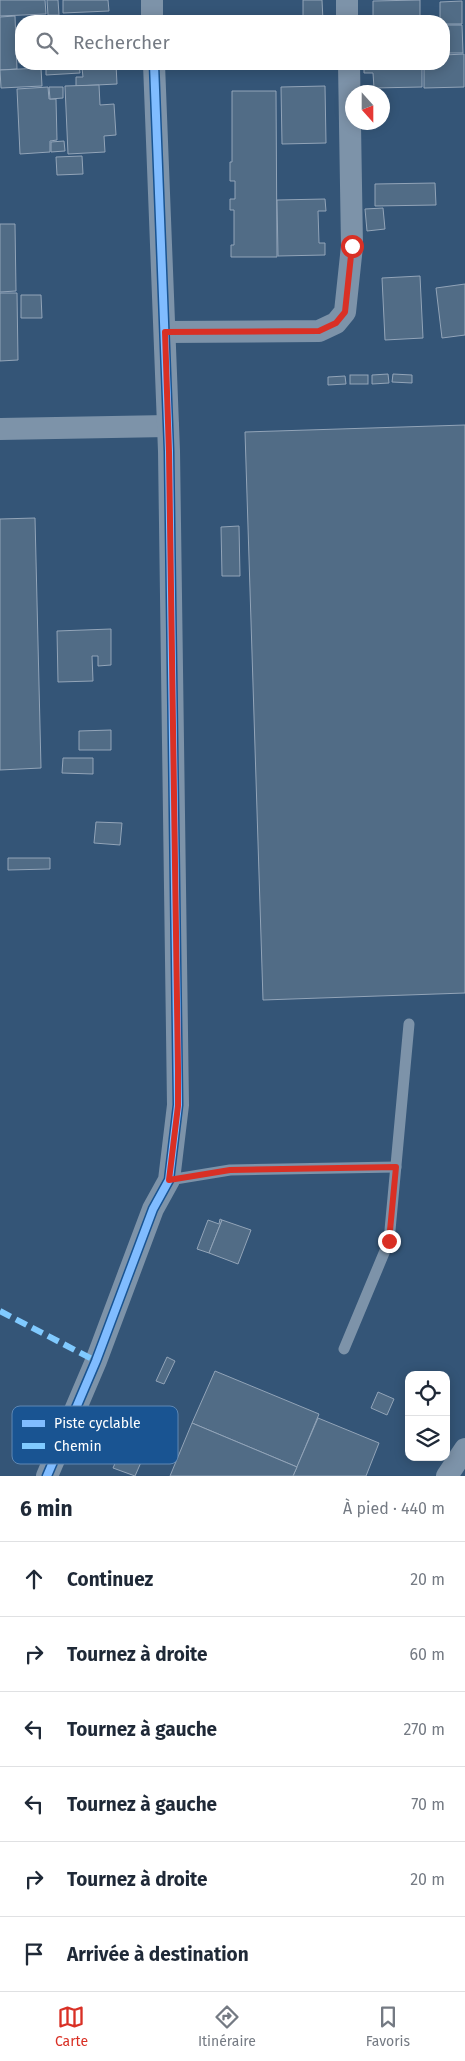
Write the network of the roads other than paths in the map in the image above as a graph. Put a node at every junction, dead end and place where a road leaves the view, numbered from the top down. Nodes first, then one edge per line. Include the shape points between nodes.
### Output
1 (152, 0) edge
2 (347, 0) edge
3 (152, 15) edge
4 (347, 15) edge
5 (154, 70) edge
6 (349, 70) edge
7 (165, 332) junction
8 (168, 426) junction
9 (0, 429) edge
10 (409, 1024) dead end
11 (396, 1167) junction
12 (169, 1180) junction
13 (344, 1349) dead end
14 (77, 1406) edge
15 (465, 1449) edge
16 (52, 1464) edge
17 (47, 1476) edge
18 (447, 1476) edge

1 - 3 street
2 - 4 street
5 - 7 street
6 - 7 street via 352,246 345,312 336,323 319,331
7 - 8 street
8 - 9 street
8 - 12 street via 178,1070 178,1106
10 - 11 lane
11 - 12 lane via 230,1170
11 - 13 lane via 389,1241
12 - 14 street via 153,1209
15 - 18 street
16 - 17 street

